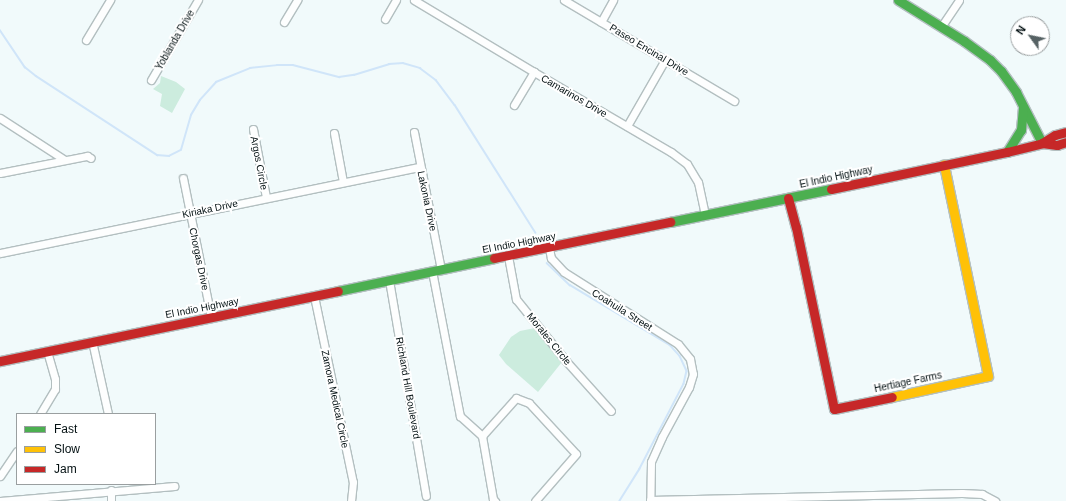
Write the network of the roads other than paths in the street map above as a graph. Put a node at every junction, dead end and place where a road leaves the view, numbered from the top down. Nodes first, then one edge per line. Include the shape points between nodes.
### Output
1 (110, 0) edge
2 (198, 0) edge
3 (297, 0) edge
4 (396, 0) edge
5 (414, 0) edge
6 (564, 0) edge
7 (613, 0) edge
8 (898, 0) edge
9 (959, 0) edge
10 (385, 19) dead end
11 (284, 22) dead end
12 (600, 22) junction
13 (942, 27) junction
14 (86, 40) dead end
15 (665, 60) junction
16 (534, 72) junction
17 (151, 80) dead end
18 (734, 101) dead end
19 (1023, 103) junction
20 (514, 105) dead end
21 (0, 118) edge
22 (627, 126) junction
23 (253, 129) dead end
24 (414, 132) dead end
25 (1066, 132) edge
26 (334, 133) dead end
27 (1066, 142) edge
28 (1042, 143) junction
29 (1007, 152) junction
30 (91, 158) dead end
31 (65, 160) junction
32 (944, 165) junction
33 (420, 167) junction
34 (0, 174) edge
35 (183, 178) dead end
36 (343, 182) junction
37 (266, 197) junction
38 (788, 198) junction
39 (190, 214) junction
40 (705, 214) junction
41 (549, 248) junction
42 (0, 253) edge
43 (508, 256) junction
44 (437, 270) junction
45 (389, 280) junction
46 (314, 296) junction
47 (211, 317) junction
48 (92, 341) junction
49 (48, 351) junction
50 (0, 361) edge
51 (612, 411) dead end
52 (41, 413) edge
53 (108, 413) edge
54 (482, 436) junction
55 (16, 452) edge
56 (0, 476) edge
57 (174, 486) dead end
58 (122, 487) edge
59 (111, 490) junction
60 (426, 496) dead end
61 (871, 498) edge
62 (650, 500) edge
63 (0, 501) edge
64 (111, 501) edge
65 (351, 501) edge
66 (495, 501) edge
67 (535, 501) edge
68 (995, 501) edge

1 - 14 street
2 - 17 street, Yoblanda Drive
3 - 11 street
4 - 10 street
5 - 16 street, Camarinos Drive
6 - 12 street, Paseo Encinal Drive
7 - 12 street
8 - 13 main road
9 - 13 street
12 - 15 street, Paseo Encinal Drive
13 - 19 main road via 990,60 1001,71
15 - 18 street, Paseo Encinal Drive
15 - 22 street
16 - 20 street
16 - 22 street, Camarinos Drive
19 - 28 main road
19 - 29 main road via 1024,122
21 - 31 street
22 - 40 street, Camarinos Drive via 687,164 698,182
23 - 37 street, Argos Circle
24 - 33 street, Lakonia Drive
25 - 28 main road, El Indio Highway
26 - 36 street
27 - 28 main road, El Indio Highway
28 - 29 main road, El Indio Highway
29 - 32 main road, El Indio Highway
30 - 31 street via 87,156
31 - 34 street
32 - 38 main road, El Indio Highway
32 - 38 main road, Hertiage Farms via 988,376 834,409
33 - 36 street, Kiriaka Drive
33 - 44 street, Lakonia Drive
35 - 39 street, Chorgas Drive
36 - 37 street, Kiriaka Drive
37 - 39 street, Kiriaka Drive
38 - 40 main road, El Indio Highway
39 - 42 street, Kiriaka Drive
39 - 47 street, Chorgas Drive
40 - 41 main road, El Indio Highway
41 - 43 main road, El Indio Highway
41 - 62 street, Coahuila Street via 551,258 564,272 678,344 690,359 693,374 689,387 662,437 652,462
43 - 44 main road, El Indio Highway
43 - 51 street, Morales Circle via 516,300 566,361
44 - 45 main road, El Indio Highway
44 - 54 street, Lakonia Drive via 460,416
45 - 46 main road, El Indio Highway
45 - 60 street, Richland Hill Boulevard
46 - 47 main road, El Indio Highway
46 - 65 street, Zamora Medical Circle via 353,482
47 - 48 main road, El Indio Highway
48 - 49 main road, El Indio Highway
48 - 53 street
49 - 50 main road, El Indio Highway
49 - 52 street via 55,389
54 - 66 street
54 - 67 street via 516,398 529,403 576,454
55 - 56 street
57 - 58 street
58 - 59 street
59 - 63 street
59 - 64 street
61 - 62 street
61 - 68 street via 976,493

